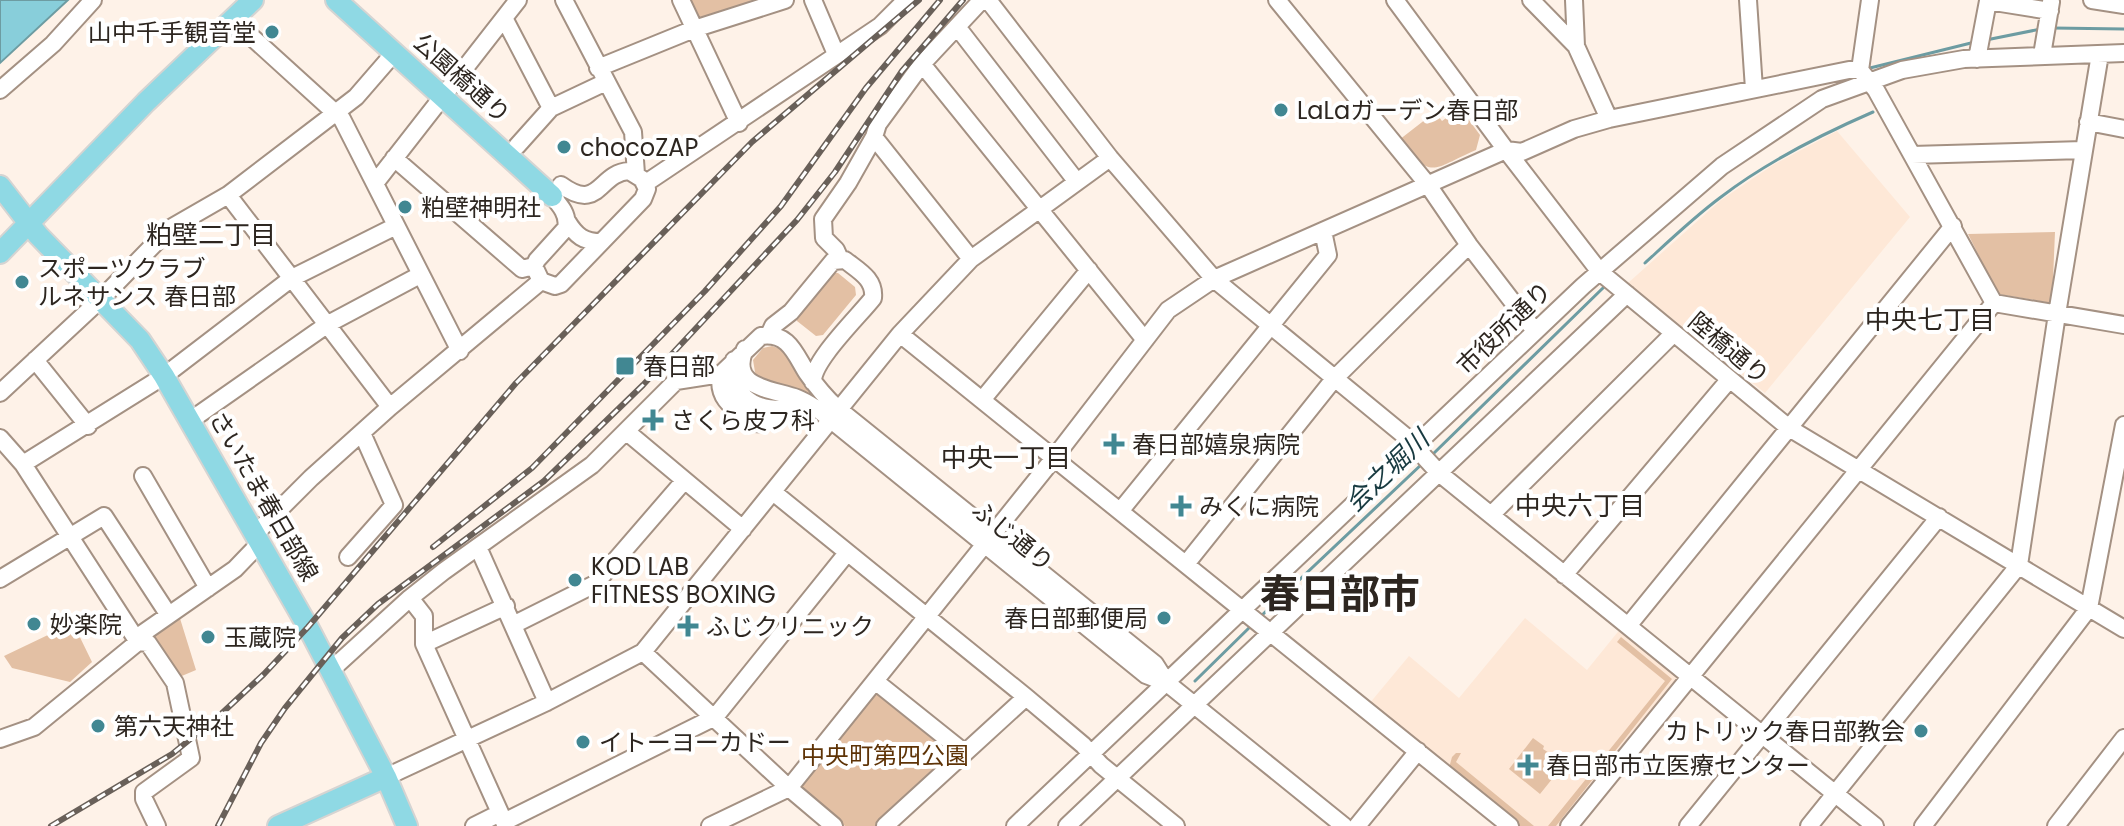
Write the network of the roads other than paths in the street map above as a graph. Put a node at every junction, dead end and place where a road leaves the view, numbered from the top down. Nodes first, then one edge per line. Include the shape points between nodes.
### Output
1 (93, 0) edge
2 (253, 0) edge
3 (336, 0) edge
4 (351, 0) edge
5 (518, 0) edge
6 (564, 0) edge
7 (681, 0) edge
8 (785, 0) edge
9 (813, 0) edge
10 (906, 0) edge
11 (988, 0) edge
12 (1277, 0) edge
13 (1382, 0) edge
14 (1395, 0) edge
15 (1402, 0) edge
16 (1531, 0) edge
17 (1574, 0) edge
18 (1748, 0) edge
19 (1870, 0) edge
20 (2092, 0) edge
21 (2124, 5) edge
22 (2048, 17) edge
23 (504, 18) junction
24 (233, 20) junction
25 (1413, 22) junction
26 (958, 28) junction
27 (694, 29) junction
28 (1576, 46) junction
29 (395, 52) junction
30 (2124, 53) edge
31 (836, 54) junction
32 (2100, 54) junction
33 (2042, 55) junction
34 (1977, 59) junction
35 (922, 64) junction
36 (602, 75) junction
37 (1864, 75) junction
38 (1754, 89) junction
39 (0, 90) edge
40 (445, 91) junction
41 (551, 108) junction
42 (336, 112) junction
43 (1609, 119) junction
44 (2088, 122) junction
45 (739, 123) junction
46 (2124, 129) edge
47 (874, 137) junction
48 (517, 146) junction
49 (1506, 150) junction
50 (2083, 150) junction
51 (1912, 155) junction
52 (394, 158) junction
53 (1110, 158) junction
54 (641, 178) junction
55 (376, 182) junction
56 (1077, 182) junction
57 (1428, 185) junction
58 (0, 186) edge
59 (556, 190) junction
60 (228, 195) junction
61 (1037, 210) junction
62 (567, 221) junction
63 (29, 222) junction
64 (396, 226) junction
65 (1953, 226) junction
66 (1323, 231) junction
67 (601, 242) junction
68 (1469, 245) junction
69 (0, 253) edge
70 (840, 259) junction
71 (971, 259) junction
72 (1089, 270) junction
73 (538, 274) junction
74 (420, 275) junction
75 (1604, 275) junction
76 (292, 278) junction
77 (1214, 279) junction
78 (1625, 292) junction
79 (101, 299) junction
80 (1994, 303) junction
81 (2057, 314) junction
82 (328, 324) junction
83 (2124, 325) edge
84 (1269, 326) junction
85 (1535, 331) junction
86 (1674, 333) junction
87 (900, 334) junction
88 (769, 335) junction
89 (1145, 340) junction
90 (460, 351) junction
91 (740, 355) junction
92 (35, 360) junction
93 (721, 374) junction
94 (164, 376) junction
95 (1334, 379) junction
96 (1729, 380) junction
97 (813, 382) junction
98 (0, 393) edge
99 (799, 399) junction
100 (982, 400) junction
101 (390, 407) junction
102 (780, 409) junction
103 (836, 415) junction
104 (191, 420) junction
105 (2124, 425) edge
106 (88, 426) junction
107 (1789, 428) junction
108 (627, 432) junction
109 (362, 433) junction
110 (0, 438) edge
111 (1418, 450) junction
112 (1054, 458) junction
113 (23, 464) junction
114 (1437, 470) junction
115 (1859, 470) junction
116 (143, 476) dead end
117 (684, 481) junction
118 (2118, 488) edge
119 (773, 492) junction
120 (1121, 510) junction
121 (1491, 515) junction
122 (1939, 517) junction
123 (743, 529) junction
124 (71, 538) junction
125 (257, 539) junction
126 (989, 539) junction
127 (478, 547) junction
128 (847, 553) junction
129 (348, 557) dead end
130 (1186, 564) junction
131 (2019, 565) junction
132 (1564, 575) junction
133 (0, 579) edge
134 (208, 588) junction
135 (410, 598) junction
136 (506, 606) junction
137 (2089, 608) junction
138 (1246, 612) junction
139 (168, 614) junction
140 (926, 617) junction
141 (515, 624) junction
142 (1628, 626) junction
143 (2124, 629) edge
144 (1268, 630) junction
145 (137, 640) junction
146 (424, 644) junction
147 (643, 652) junction
148 (331, 670) junction
149 (1690, 678) junction
150 (875, 681) junction
151 (1170, 685) junction
152 (1026, 697) junction
153 (547, 702) junction
154 (1191, 702) junction
155 (715, 717) junction
156 (1761, 735) junction
157 (0, 739) edge
158 (467, 739) junction
159 (2122, 745) edge
160 (1418, 751) junction
161 (965, 753) junction
162 (1105, 768) junction
163 (386, 777) junction
164 (789, 788) junction
165 (1835, 794) junction
166 (503, 820) edge
167 (1167, 823) edge
168 (2062, 824) edge
169 (157, 826) edge
170 (278, 826) edge
171 (407, 826) edge
172 (474, 826) edge
173 (710, 826) edge
174 (834, 826) edge
175 (885, 826) edge
176 (1015, 826) edge
177 (1067, 826) edge
178 (1344, 826) edge
179 (1357, 826) edge
180 (1510, 826) edge
181 (1569, 826) edge
182 (1688, 826) edge
183 (1809, 826) edge
184 (1875, 826) edge
185 (1923, 826) edge

1 - 39 street
2 - 24 main road
3 - 29 main road, 公園橋通り
4 - 40 main road, 公園橋通り
5 - 23 street
6 - 36 street
7 - 27 street
8 - 27 street
9 - 31 street
10 - 31 street via 880,26
11 - 26 street
11 - 53 street
12 - 57 street
13 - 25 street
14 - 25 street, 陸橋通り
15 - 25 street
16 - 28 street
17 - 28 street
18 - 38 street
19 - 37 street
20 - 21 street
22 - 33 street
22 - 34 street via 1988,1
23 - 40 street
23 - 41 street
24 - 42 street
24 - 63 main road
25 - 49 street, 陸橋通り
26 - 35 street
26 - 56 street
27 - 36 street
27 - 45 street
28 - 43 street
29 - 40 main road, 公園橋通り
29 - 42 street
30 - 32 street, 市役所通り
31 - 45 street
32 - 33 street, 市役所通り
32 - 44 street
33 - 34 street, 市役所通り
34 - 37 street, 市役所通り
35 - 47 street
35 - 61 street
36 - 41 street
36 - 54 street via 633,132
37 - 38 street via 1849,70
37 - 51 street
37 - 75 street, 市役所通り via 1722,166
38 - 43 street
40 - 48 main road, 公園橋通り
40 - 52 street
40 - 59 main road, 公園橋通り
41 - 48 street
42 - 55 street
42 - 60 street
43 - 49 street via 1522,152
44 - 46 street
44 - 50 street
45 - 54 street
47 - 70 street via 823,219 824,238
47 - 71 street
48 - 59 main road, 公園橋通り
49 - 57 street
49 - 75 street, 陸橋通り
50 - 51 street
50 - 81 street
51 - 65 street
52 - 55 street
52 - 73 street via 522,269
53 - 56 street
53 - 77 street
54 - 59 street via 629,171 614,174 585,196
54 - 67 street via 647,189 643,199
55 - 64 street
56 - 61 street
57 - 66 street
57 - 68 street
58 - 63 main road, さいたま春日部線
59 - 62 street
60 - 76 street
60 - 79 street via 169,229
61 - 71 street
61 - 72 street
62 - 67 street via 580,238
62 - 73 street via 537,260
63 - 69 main road
63 - 79 main road, さいたま春日部線
64 - 74 street
64 - 76 street
65 - 80 street
65 - 107 street
66 - 77 street
66 - 84 street via 1328,255
67 - 73 street via 561,284 555,286
68 - 85 street
68 - 95 street
70 - 88 street
70 - 97 street via 870,281 873,298 821,361
71 - 87 street
72 - 89 street
72 - 100 street
73 - 90 street
74 - 82 street
74 - 90 street
75 - 78 street, 陸橋通り
75 - 85 street, 市役所通り
76 - 82 street
76 - 94 street
77 - 84 street
77 - 89 street via 1168,310
78 - 86 street, 陸橋通り
78 - 114 street
79 - 92 street
79 - 94 main road, さいたま春日部線 via 140,340
80 - 81 street
80 - 115 street
81 - 83 street
81 - 131 street
82 - 101 street
82 - 104 street
84 - 95 street
84 - 120 street
85 - 111 street, 市役所通り
86 - 96 street, 陸橋通り
86 - 121 street
87 - 100 street
87 - 103 street
88 - 91 street via 756,339
88 - 97 street via 789,343
89 - 112 street
90 - 101 street
91 - 93 street
91 - 99 street via 749,381
91 - 102 street via 732,376 746,400 764,409
92 - 98 street
92 - 106 street
93 - 102 street via 723,397 754,423 766,422
93 - 108 street via 676,381
94 - 104 main road, さいたま春日部線
94 - 106 street
95 - 111 street
95 - 130 street
96 - 107 street, 陸橋通り
96 - 132 street
97 - 103 street
99 - 102 street
99 - 103 street
100 - 112 street
101 - 109 street
103 - 119 street
103 - 126 street, ふじ通り
104 - 125 main road, さいたま春日部線
105 - 118 street
106 - 113 street
107 - 115 street, 陸橋通り
107 - 142 street
108 - 117 street
108 - 127 street via 592,465
109 - 125 street via 311,478
109 - 129 street via 394,505
110 - 113 street
111 - 114 street
111 - 138 street, 市役所通り
112 - 120 street
112 - 126 street
113 - 124 street
114 - 121 street
114 - 144 street
115 - 122 street, 陸橋通り
115 - 149 street
116 - 134 street
117 - 123 street
117 - 141 street via 595,584
118 - 137 street
119 - 123 street
119 - 128 street
120 - 130 street
121 - 132 street
122 - 131 street, 陸橋通り
122 - 156 street
123 - 147 street
124 - 133 street
124 - 139 street via 104,516
124 - 145 street
125 - 134 street via 235,569
125 - 148 main road, さいたま春日部線
126 - 140 street
126 - 151 street, ふじ通り via 1155,664
127 - 135 street
127 - 136 street
128 - 140 street
128 - 155 street
130 - 138 street
131 - 137 street, 陸橋通り
131 - 165 street
132 - 142 street
134 - 139 street
135 - 146 street via 424,616
135 - 148 street
136 - 141 street
136 - 146 street
137 - 143 street, 陸橋通り
137 - 185 street
138 - 144 street
138 - 151 street, 市役所通り
139 - 145 street
140 - 150 street
140 - 152 street
141 - 153 street
142 - 149 street
144 - 154 street
144 - 160 street
145 - 157 street via 34,727
145 - 169 street via 148,643 175,683 191,758 144,792
146 - 158 street
147 - 153 street
147 - 155 street
148 - 163 main road, さいたま春日部線
149 - 156 street
149 - 181 street
150 - 161 street
150 - 164 street
151 - 154 street, ふじ通り
151 - 162 street, 市役所通り
152 - 161 street
152 - 162 street
153 - 158 street
154 - 162 street
154 - 178 street, ふじ通り
155 - 164 street
155 - 166 street
156 - 165 street
156 - 182 street
158 - 163 street
158 - 166 street
159 - 168 street
160 - 179 street
160 - 180 street
161 - 175 street
162 - 167 street
162 - 176 street, 市役所通り
162 - 177 street
163 - 170 main road
163 - 171 main road, さいたま春日部線
164 - 173 street
164 - 174 street
165 - 183 street
165 - 184 street
166 - 172 street

